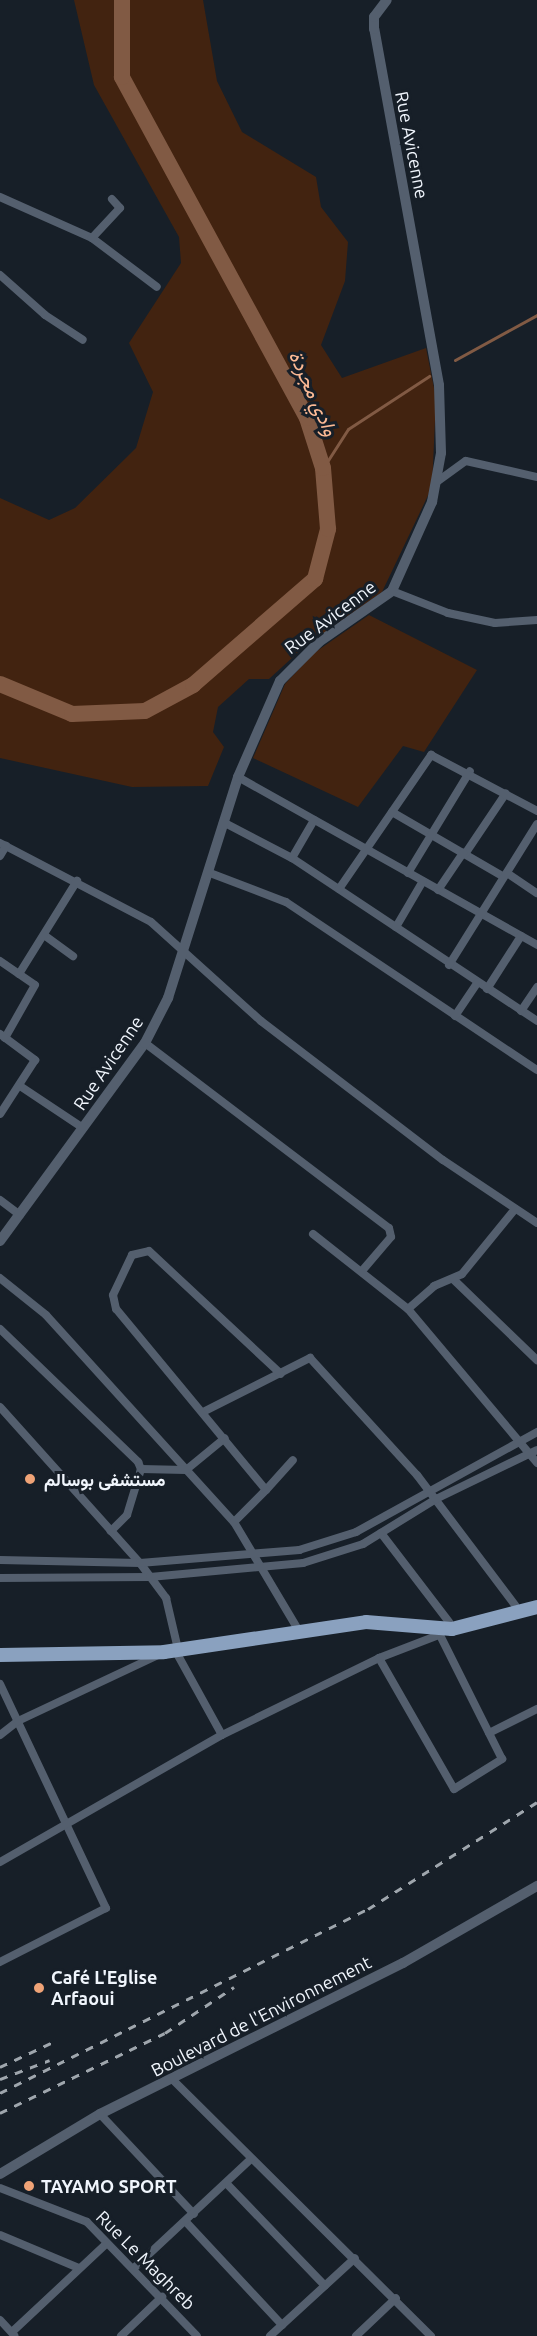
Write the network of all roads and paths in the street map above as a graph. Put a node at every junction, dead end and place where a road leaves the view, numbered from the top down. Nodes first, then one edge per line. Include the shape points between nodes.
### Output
1 (387, 0) edge
2 (0, 197) edge
3 (112, 199) dead end
4 (92, 238) junction
5 (0, 274) edge
6 (157, 287) dead end
7 (83, 340) dead end
8 (537, 477) edge
9 (438, 482) junction
10 (392, 591) junction
11 (537, 620) edge
12 (470, 771) junction
13 (238, 777) junction
14 (506, 793) junction
15 (537, 811) edge
16 (392, 812) junction
17 (314, 820) junction
18 (223, 822) junction
19 (537, 824) edge
20 (431, 835) junction
21 (3, 844) edge
22 (368, 850) junction
23 (464, 853) junction
24 (0, 856) edge
25 (292, 858) junction
26 (210, 873) junction
27 (408, 873) junction
28 (506, 875) junction
29 (77, 881) junction
30 (423, 881) junction
31 (339, 889) junction
32 (438, 890) junction
33 (537, 893) edge
34 (480, 913) junction
35 (396, 927) junction
36 (44, 935) junction
37 (522, 936) junction
38 (537, 945) edge
39 (186, 955) junction
40 (73, 956) dead end
41 (0, 961) edge
42 (449, 965) junction
43 (19, 974) junction
44 (477, 983) junction
45 (537, 987) edge
46 (487, 989) junction
47 (521, 1011) junction
48 (455, 1017) junction
49 (537, 1022) edge
50 (3, 1036) edge
51 (144, 1043) junction
52 (537, 1070) edge
53 (20, 1086) junction
54 (0, 1114) edge
55 (83, 1128) junction
56 (0, 1200) edge
57 (515, 1209) junction
58 (20, 1215) junction
59 (537, 1223) edge
60 (313, 1234) dead end
61 (0, 1241) edge
62 (362, 1271) junction
63 (0, 1278) edge
64 (453, 1279) junction
65 (408, 1309) junction
66 (0, 1329) edge
67 (537, 1360) edge
68 (281, 1374) junction
69 (0, 1407) edge
70 (204, 1411) junction
71 (537, 1432) edge
72 (225, 1437) junction
73 (520, 1443) junction
74 (533, 1452) edge
75 (293, 1460) dead end
76 (537, 1463) edge
77 (141, 1469) junction
78 (186, 1470) junction
79 (427, 1488) junction
80 (266, 1490) junction
81 (436, 1499) junction
82 (234, 1522) junction
83 (111, 1531) junction
84 (381, 1533) junction
85 (254, 1556) junction
86 (0, 1560) edge
87 (140, 1563) junction
88 (261, 1568) junction
89 (150, 1577) junction
90 (0, 1578) edge
91 (537, 1599) edge
92 (515, 1605) junction
93 (537, 1607) edge
94 (440, 1628) junction
95 (299, 1631) junction
96 (172, 1650) junction
97 (0, 1655) edge
98 (379, 1658) junction
99 (0, 1684) edge
100 (537, 1709) edge
101 (18, 1721) junction
102 (489, 1733) junction
103 (0, 1735) edge
104 (222, 1735) junction
105 (67, 1824) junction
106 (0, 1862) edge
107 (537, 1886) edge
108 (0, 1949) edge
109 (2, 1961) edge
110 (172, 2079) junction
111 (100, 2115) junction
112 (251, 2159) junction
113 (0, 2174) edge
114 (227, 2184) junction
115 (0, 2188) edge
116 (194, 2214) junction
117 (186, 2222) junction
118 (0, 2235) edge
119 (107, 2243) junction
120 (355, 2258) junction
121 (79, 2268) junction
122 (134, 2268) junction
123 (325, 2286) junction
124 (162, 2297) junction
125 (396, 2298) junction
126 (0, 2320) edge
127 (282, 2325) junction
128 (14, 2334) edge
129 (360, 2335) edge
130 (121, 2336) edge
131 (197, 2336) edge
132 (270, 2336) edge
133 (431, 2336) edge

1 - 9 street, Rue Avicenne via 374,17 374,29 439,385
2 - 4 street
3 - 4 street via 120,208
4 - 6 street
5 - 7 street via 45,315
8 - 9 street via 466,461
9 - 10 street, Rue Avicenne
10 - 11 street via 448,613 495,623
10 - 13 street, Rue Avicenne via 290,668
12 - 14 street
12 - 16 street via 431,755
12 - 20 street
13 - 17 street
13 - 18 street, Rue Avicenne
14 - 15 street
14 - 23 street
16 - 20 street
16 - 22 street
17 - 22 street
17 - 25 street
18 - 25 street
18 - 26 street, Rue Avicenne
19 - 28 street
20 - 23 street
20 - 27 street
21 - 24 street
21 - 29 street
22 - 27 street
22 - 31 street
23 - 28 street
23 - 32 street
25 - 31 street
26 - 39 street, Rue Avicenne
26 - 48 street via 286,902
27 - 30 street
28 - 33 street
28 - 34 street
29 - 36 street
29 - 39 street via 151,922
30 - 32 street
30 - 35 street
31 - 35 street
32 - 34 street
34 - 37 street
34 - 42 street
35 - 42 street
36 - 40 street
36 - 43 street
37 - 38 street
37 - 46 street
39 - 51 street, Rue Avicenne
39 - 57 street via 261,1021
41 - 43 street
42 - 44 street
43 - 50 street via 36,987
44 - 46 street
44 - 48 street
45 - 47 street
46 - 47 street
47 - 49 street
48 - 52 street
50 - 53 street via 35,1058
51 - 55 street, Rue Avicenne
51 - 62 street via 392,1231
53 - 54 street
53 - 55 street
55 - 58 street, Rue Avicenne
56 - 58 street
57 - 59 street
57 - 64 street via 472,1264
58 - 61 street, Rue Avicenne
60 - 62 street
62 - 65 street
63 - 78 street via 46,1315
64 - 65 street via 434,1286
64 - 67 street
65 - 73 street
66 - 77 street
68 - 70 street
68 - 70 street via 149,1251 138,1250 113,1295 116,1309
68 - 79 street via 310,1358
69 - 83 street
70 - 72 street
71 - 73 street
72 - 78 street
72 - 80 street
73 - 74 street
73 - 79 street
74 - 76 street
74 - 81 street
75 - 80 street
77 - 78 street
77 - 83 street via 127,1515
78 - 82 street
79 - 81 street
79 - 85 street via 356,1532 298,1550
80 - 82 street
81 - 84 street
81 - 92 street
82 - 85 street
83 - 87 street
84 - 88 street via 337,1554
84 - 94 street
85 - 87 street
85 - 88 street
86 - 87 street
87 - 89 street
88 - 89 street
88 - 95 street
89 - 90 street
89 - 96 street via 166,1598
91 - 92 main road
92 - 94 main road
93 - 94 main road
94 - 95 main road via 366,1622
94 - 98 street
94 - 102 street
95 - 96 main road
96 - 97 main road
96 - 101 street
96 - 104 street
98 - 102 street via 450,1789 502,1762
98 - 104 street
99 - 101 street
100 - 102 street
101 - 103 street
101 - 105 street
104 - 105 street
105 - 106 street
105 - 109 street via 106,1905 102,1914
107 - 110 street, Boulevard de l'Environnement via 403,1963
108 - 109 street
110 - 111 street, Boulevard de l'Environnement
110 - 112 street
111 - 113 street, Boulevard de l'Environnement
111 - 116 street
112 - 114 street
112 - 120 street
114 - 116 street
114 - 123 street
115 - 119 street, Rue Le Maghreb via 78,2216
116 - 117 street
117 - 122 street
117 - 127 street
118 - 121 street
119 - 121 street
119 - 122 street, Rue Le Maghreb
120 - 123 street
120 - 125 street
121 - 128 street
122 - 124 street, Rue Le Maghreb
123 - 127 street
124 - 130 street
124 - 131 street, Rue Le Maghreb
125 - 129 street
125 - 133 street
126 - 128 street
127 - 132 street

